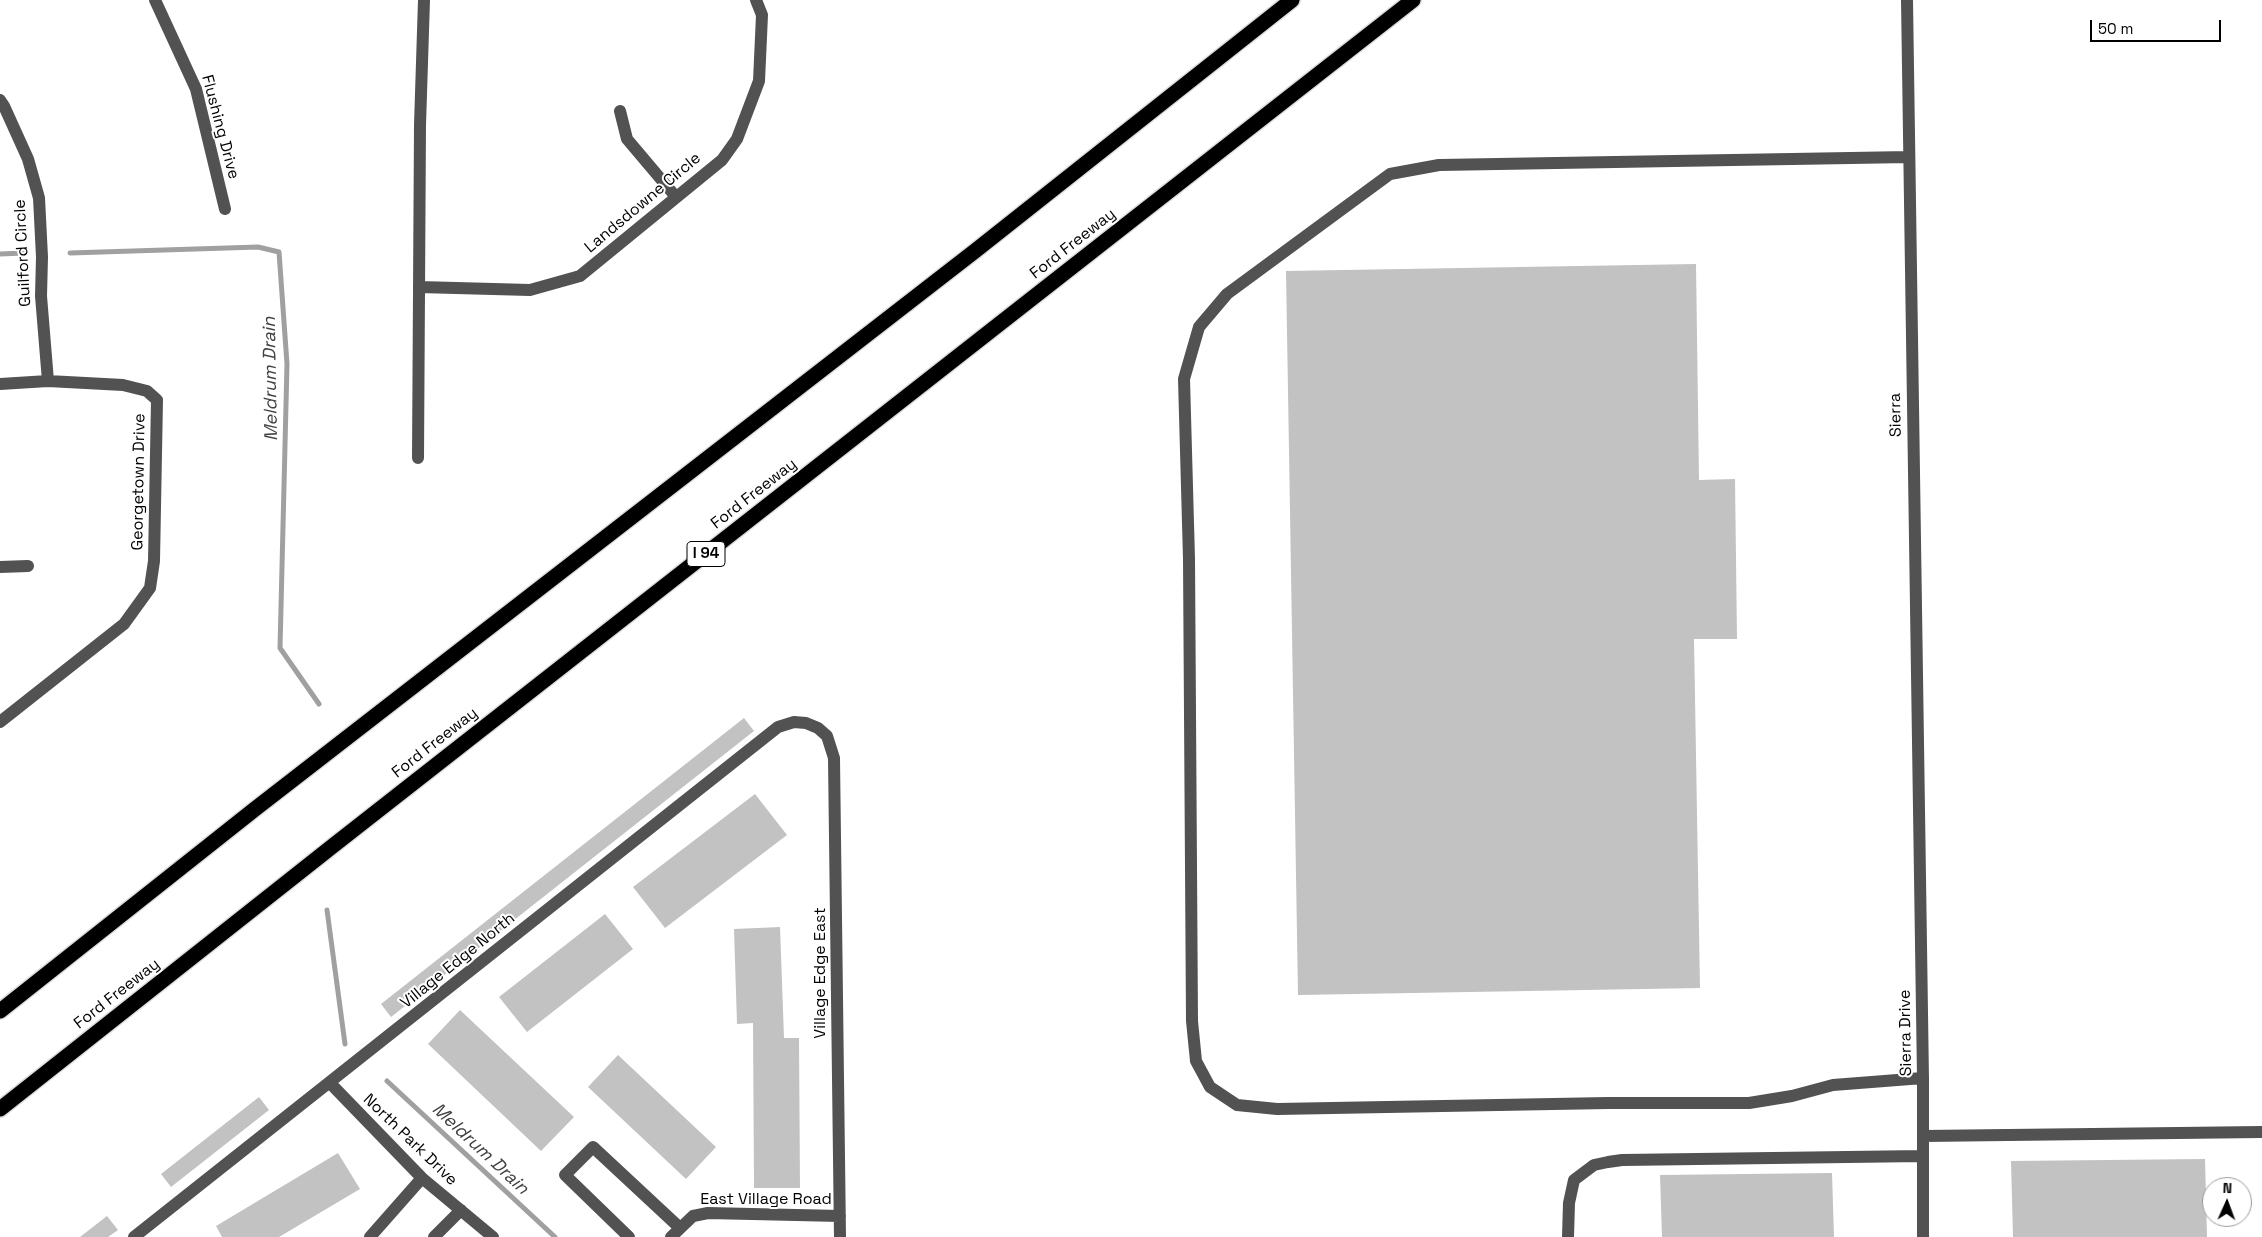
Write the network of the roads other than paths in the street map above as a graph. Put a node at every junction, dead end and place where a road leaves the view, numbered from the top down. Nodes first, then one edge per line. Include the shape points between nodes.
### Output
1 (155, 0) edge
2 (424, 0) edge
3 (756, 0) edge
4 (1292, 0) edge
5 (1413, 0) edge
6 (1907, 0) edge
7 (0, 100) edge
8 (620, 111) dead end
9 (1909, 157) junction
10 (676, 197) junction
11 (225, 209) dead end
12 (420, 287) junction
13 (48, 381) junction
14 (0, 384) edge
15 (418, 458) dead end
16 (28, 566) dead end
17 (0, 568) edge
18 (0, 722) edge
19 (806, 723) joint
20 (1918, 829) joint
21 (0, 1011) edge
22 (1923, 1078) junction
23 (330, 1083) junction
24 (0, 1108) edge
25 (2262, 1132) edge
26 (1923, 1136) junction
27 (1923, 1156) junction
28 (422, 1178) junction
29 (461, 1210) junction
30 (840, 1216) junction
31 (675, 1232) edge
32 (134, 1237) edge
33 (370, 1237) edge
34 (434, 1237) edge
35 (493, 1237) edge
36 (629, 1237) edge
37 (840, 1237) edge
38 (1568, 1237) edge
39 (1923, 1237) edge

1 - 11 street, Flushing Drive via 196,89
2 - 12 street
3 - 10 street, Landsdowne Circle via 762,15 759,81 738,139 722,160
4 - 21 highway via 967,257 255,808
5 - 24 highway, Ford Freeway / I 94
6 - 9 street, Sierra
7 - 13 street, Guilford Circle via 28,159 38,198
8 - 10 street via 628,139
9 - 20 street, Sierra
9 - 22 street via 1440,165 1390,174 1227,294 1199,326 1184,379 1189,559 1192,1021 1196,1061 1210,1087 1237,1105 1277,1109 1749,1103 1833,1085
10 - 12 street, Landsdowne Circle via 580,276 530,290
12 - 15 street
13 - 14 street, Georgetown Drive
13 - 18 street, Georgetown Drive via 123,386 147,391 157,400 154,561 150,588 124,624
16 - 17 street
19 - 23 street, Village Edge North via 794,722 778,727
19 - 30 street, Village Edge East via 827,736 834,758
20 - 22 street, Sierra Drive
22 - 26 street, Sierra Drive
23 - 28 street, North Park Drive
23 - 32 street, Village Edge North
25 - 26 street
26 - 27 street, Sierra Drive
27 - 38 street via 1622,1160 1594,1165 1574,1180 1569,1203
27 - 39 street, Sierra Drive
28 - 29 street, North Park Drive
28 - 33 street
29 - 34 street
29 - 35 street, North Park Drive
30 - 31 street, East Village Road via 708,1213 693,1216
30 - 37 street, Village Edge East
31 - 36 street via 593,1147 565,1175

